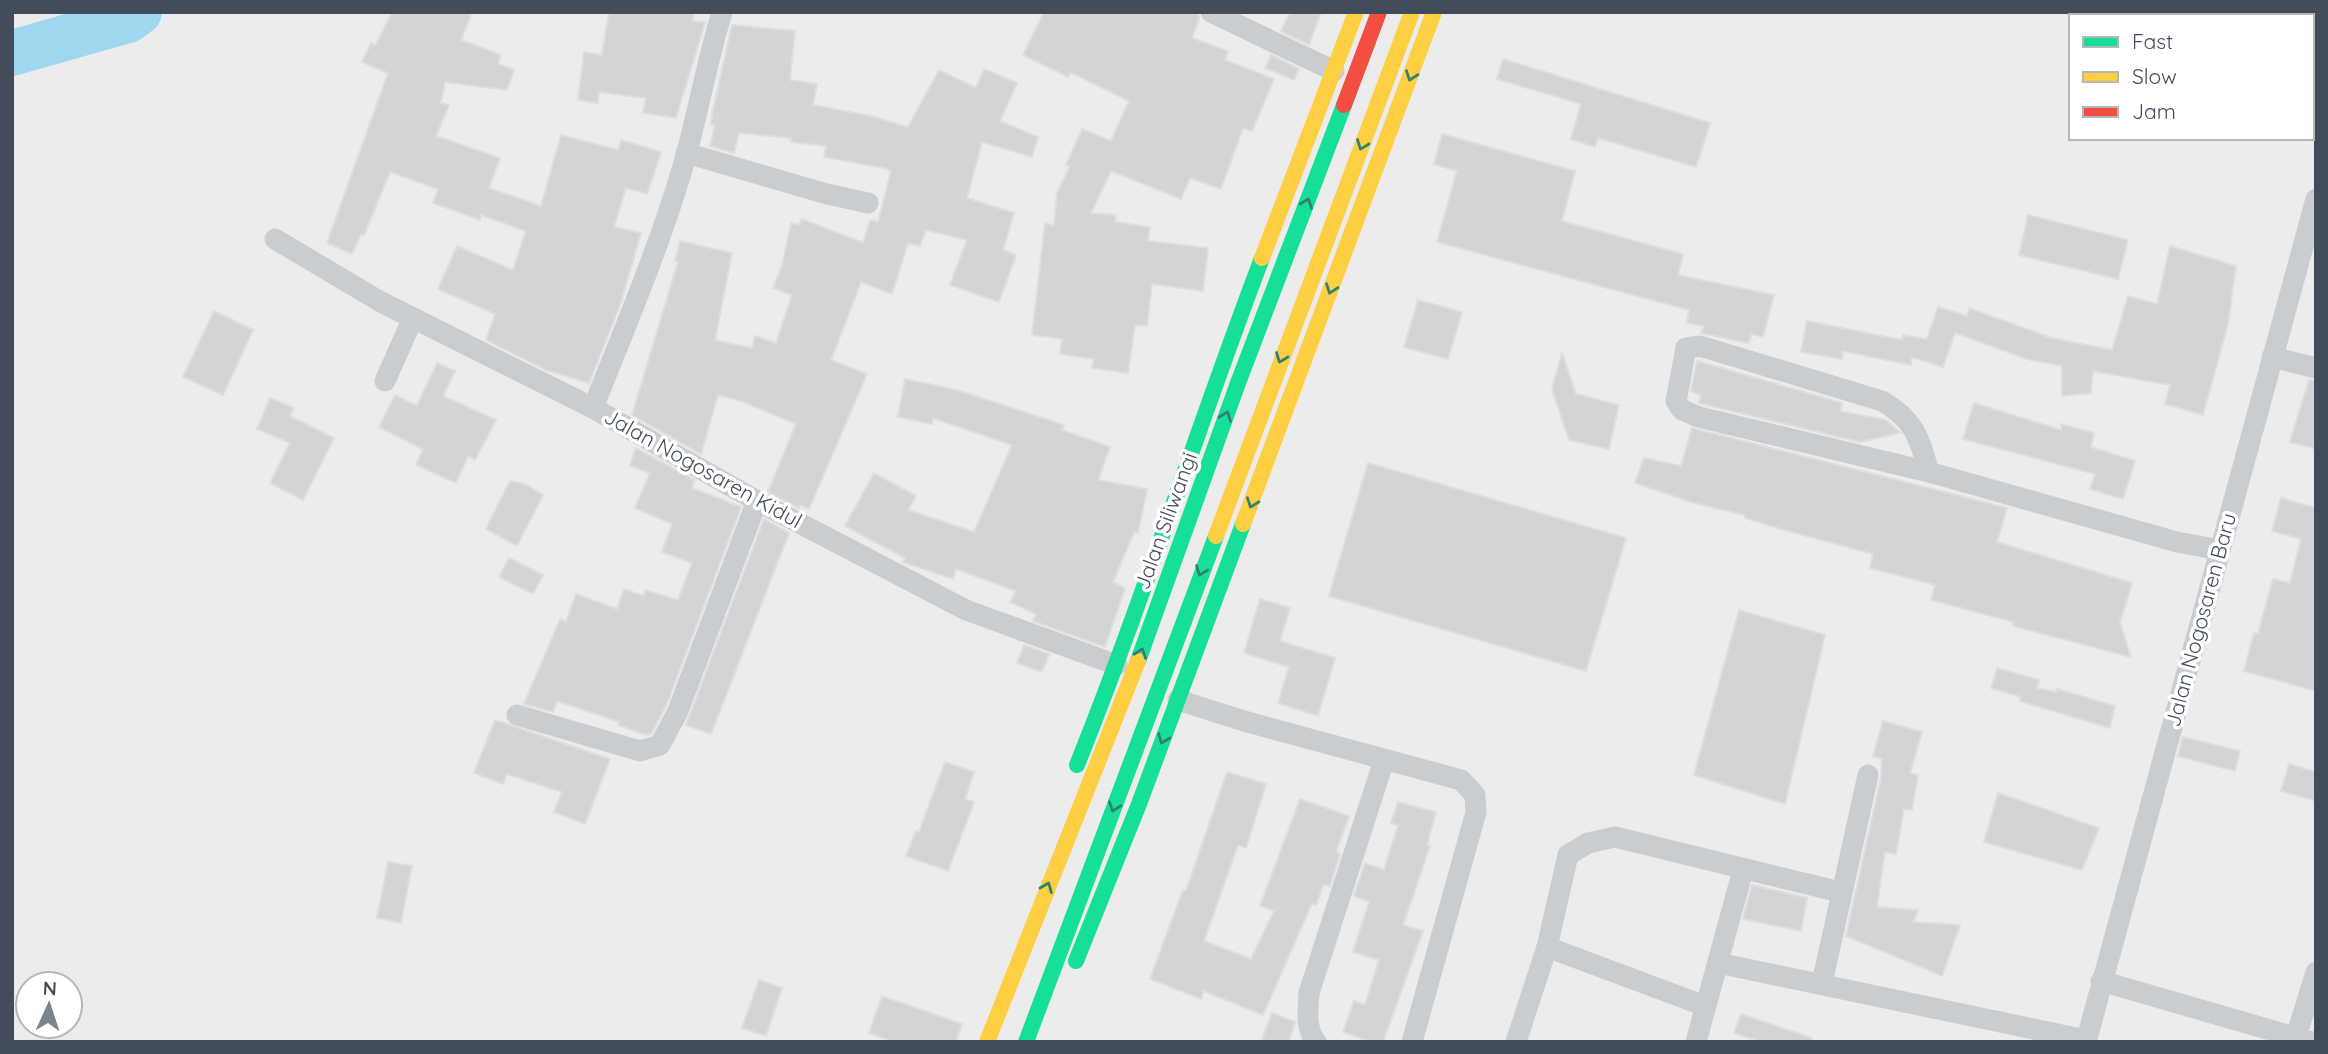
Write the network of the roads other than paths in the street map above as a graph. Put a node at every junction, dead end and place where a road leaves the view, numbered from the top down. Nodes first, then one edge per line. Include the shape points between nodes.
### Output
1 (722, 12) edge
2 (1211, 12) edge
3 (1356, 12) edge
4 (1379, 12) edge
5 (1412, 12) edge
6 (1434, 12) edge
7 (1334, 71) junction
8 (687, 153) junction
9 (2316, 199) edge
10 (868, 203) dead end
11 (275, 239) dead end
12 (413, 318) junction
13 (2272, 357) junction
14 (2316, 368) edge
15 (385, 381) dead end
16 (593, 408) junction
17 (1930, 472) junction
18 (757, 501) junction
19 (2220, 550) junction
20 (1117, 665) junction
21 (1178, 700) junction
22 (517, 715) dead end
23 (1384, 760) junction
24 (1868, 775) dead end
25 (1070, 786) dead end
26 (1055, 825) dead end
27 (1743, 870) junction
28 (1840, 892) junction
29 (1546, 947) junction
30 (1718, 963) junction
31 (2316, 972) edge
32 (1070, 975) dead end
33 (2101, 981) junction
34 (1822, 983) junction
35 (1059, 999) dead end
36 (1705, 1006) junction
37 (990, 1035) edge
38 (1027, 1039) edge
39 (2304, 1039) edge
40 (2086, 1041) edge
41 (1316, 1042) edge
42 (1412, 1042) edge
43 (1516, 1042) edge
44 (1696, 1042) edge

1 - 8 street, Jalan Nogosaren Kidul
2 - 7 street
3 - 7 main road
37 -> 4 main road, Jalan Siliwangi via 1129,687
5 -> 38 main road
6 -> 21 main road
7 - 20 main road via 1209,397
8 - 10 street
8 - 16 street, Jalan Nogosaren Kidul
9 - 13 street, Jalan Nogosaren Baru
11 - 12 street
12 - 15 street
12 - 16 street
13 - 14 street
13 - 19 street, Jalan Nogosaren Baru
16 - 18 street, Jalan Nogosaren Kidul
17 - 17 street via 1682,410 1676,401 1686,348 1700,346 1882,401 1901,412 1916,432
17 - 19 street
18 - 20 street, Jalan Nogosaren Kidul via 966,610
18 - 22 street via 678,712 660,745 640,751
19 - 33 street, Jalan Nogosaren Baru
20 - 25 main road
21 - 23 street
21 -> 32 main road
23 - 41 street via 1310,993 1307,1016
23 - 42 street via 1461,780 1475,794 1476,813
24 - 28 street
26 - 37 main road via 988,1006
27 - 28 street
27 - 29 street via 1615,837 1588,843 1568,855
27 - 30 street
28 - 34 street
29 - 36 street
29 - 43 street
30 - 34 street
30 - 36 street
31 - 39 street
33 - 39 street
33 - 40 street, Jalan Nogosaren Baru
34 - 40 street
35 - 38 main road via 1048,1022
36 - 44 street

